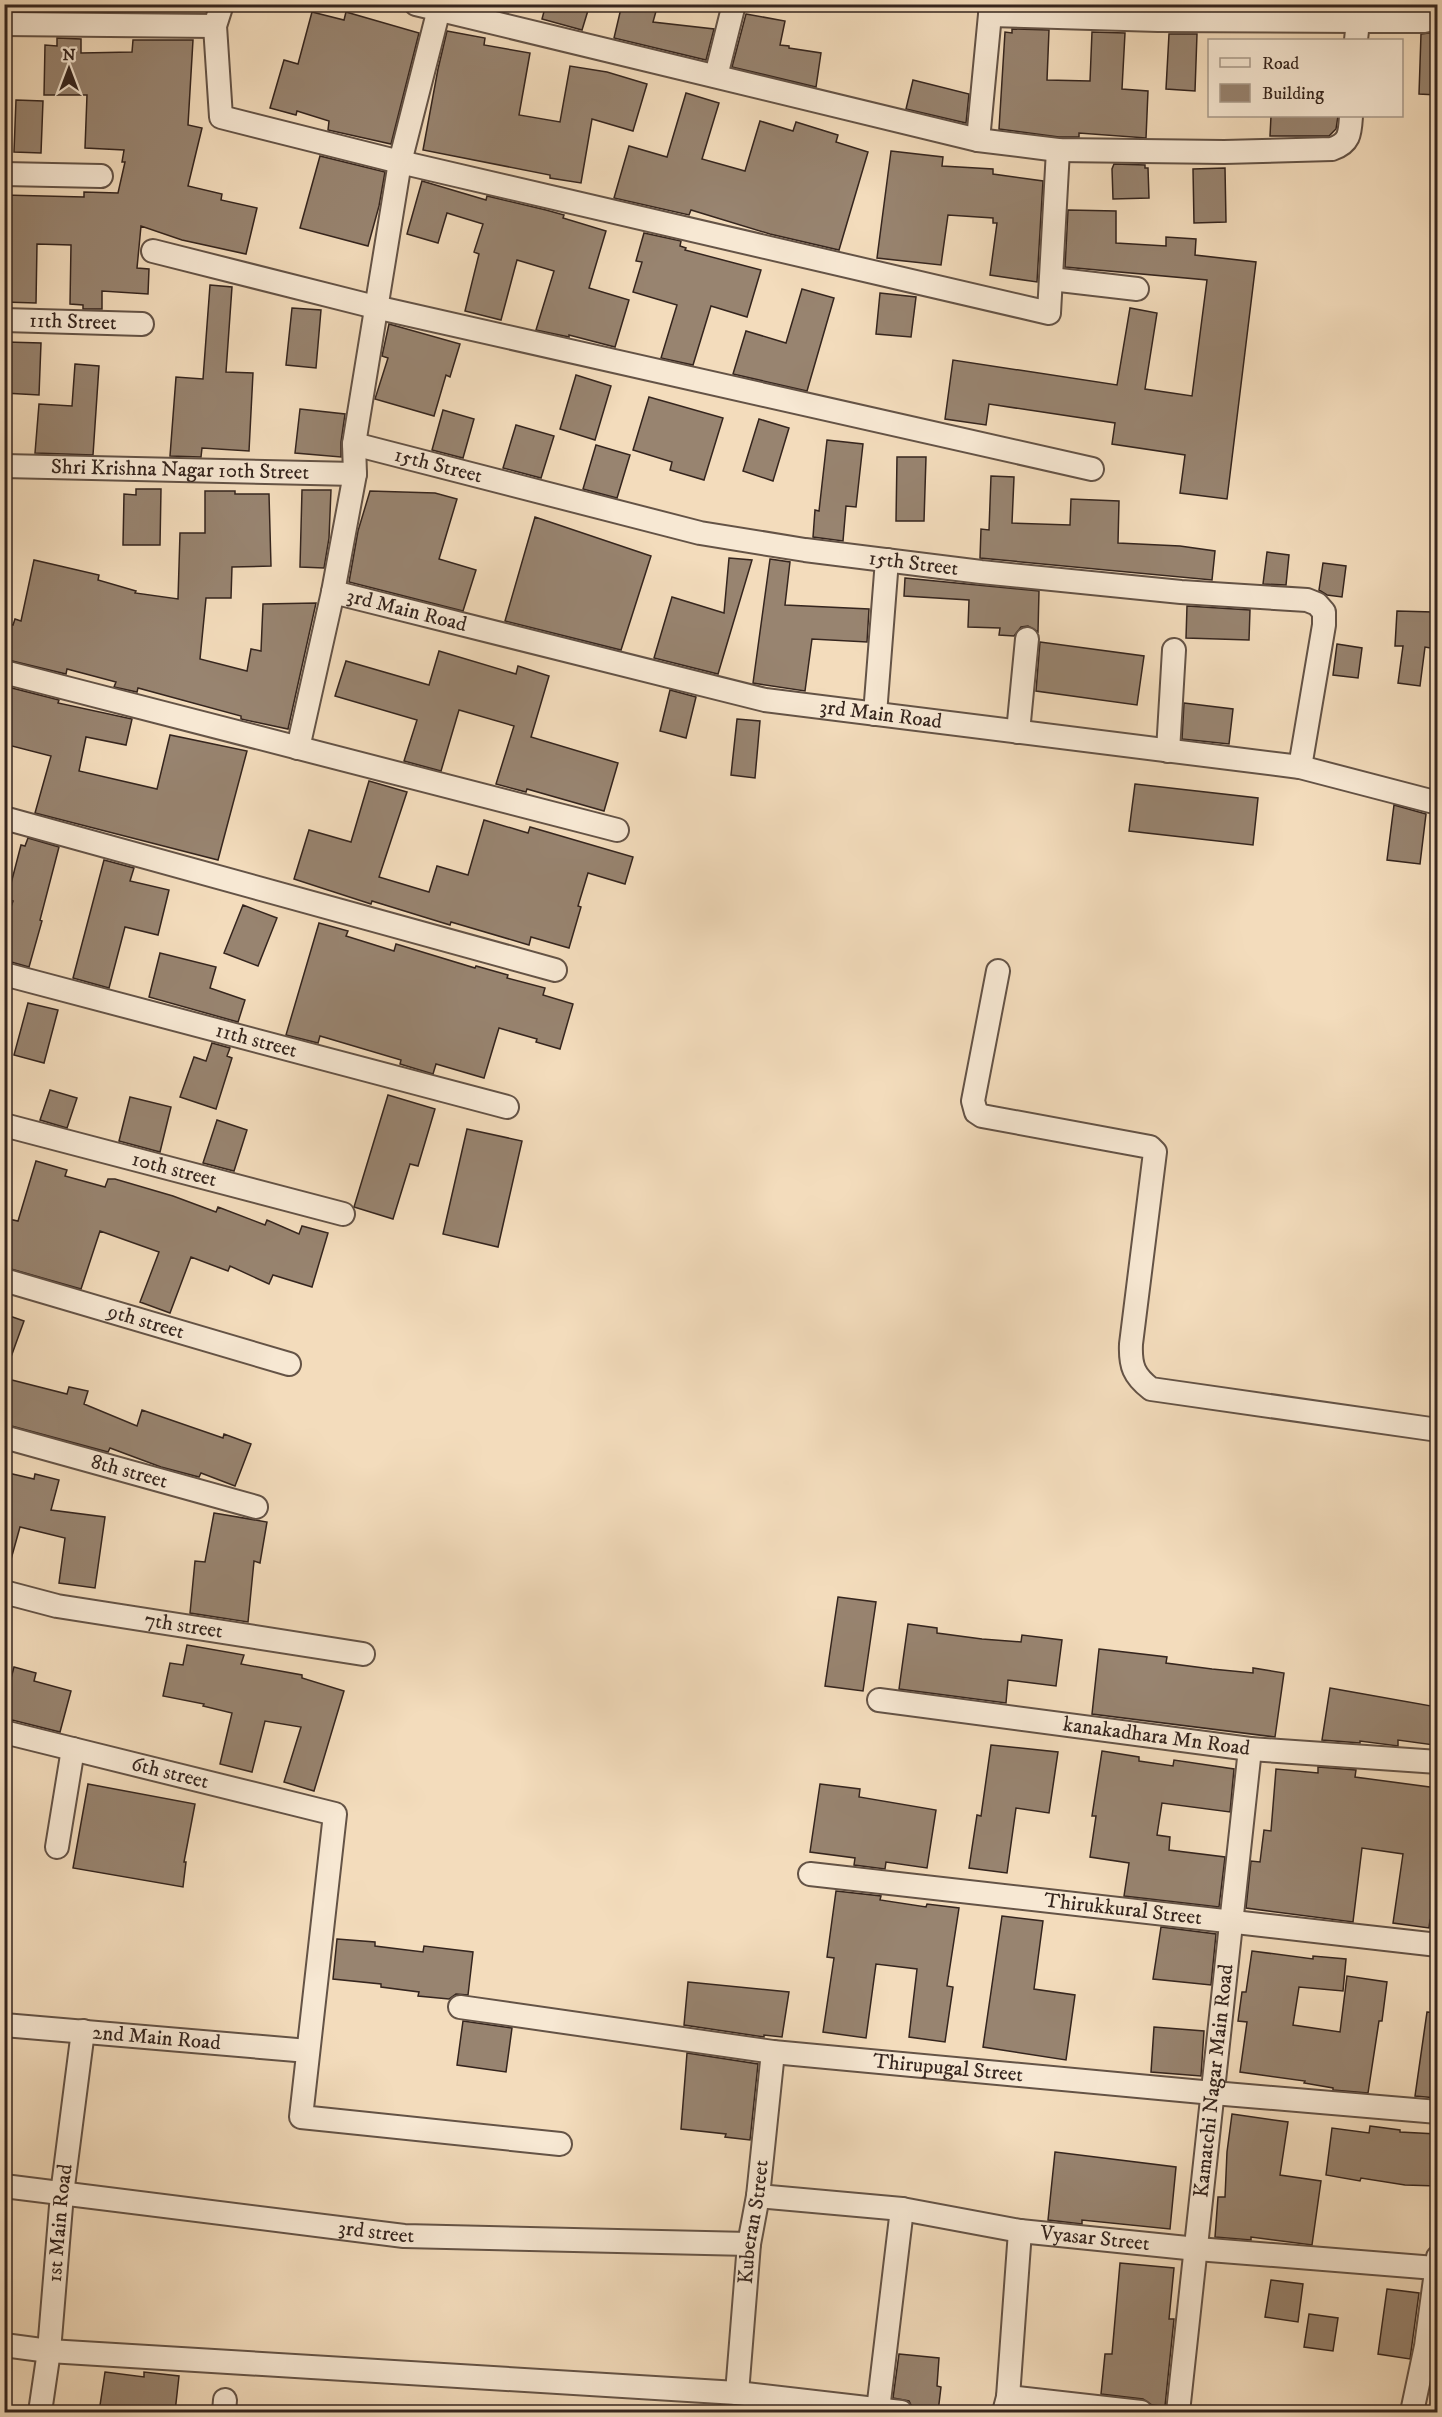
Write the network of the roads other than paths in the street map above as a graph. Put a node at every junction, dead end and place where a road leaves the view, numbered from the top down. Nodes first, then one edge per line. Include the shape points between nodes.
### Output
1 (222, 4) edge
2 (416, 4) edge
3 (734, 4) edge
4 (439, 9) junction
5 (990, 10) edge
6 (1437, 18) edge
7 (4, 24) edge
8 (215, 26) junction
9 (1357, 31) edge
10 (716, 76) junction
11 (1352, 117) edge
12 (978, 140) junction
13 (1058, 150) junction
14 (400, 162) junction
15 (4, 174) edge
16 (101, 176) dead end
17 (153, 251) dead end
18 (1051, 279) junction
19 (1137, 289) dead end
20 (375, 307) junction
21 (4, 320) edge
22 (142, 324) dead end
23 (354, 444) junction
24 (4, 466) edge
25 (1092, 469) dead end
26 (355, 474) junction
27 (887, 560) junction
28 (333, 592) junction
29 (1027, 639) dead end
30 (1174, 650) dead end
31 (4, 672) edge
32 (874, 714) junction
33 (1018, 732) junction
34 (298, 748) junction
35 (1168, 751) junction
36 (1300, 767) junction
37 (1437, 803) edge
38 (4, 818) edge
39 (617, 830) dead end
40 (555, 970) dead end
41 (998, 971) dead end
42 (4, 974) edge
43 (507, 1107) dead end
44 (4, 1125) edge
45 (343, 1214) dead end
46 (4, 1280) edge
47 (289, 1364) dead end
48 (1437, 1430) edge
49 (4, 1437) edge
50 (256, 1507) dead end
51 (4, 1592) edge
52 (363, 1654) dead end
53 (879, 1700) dead end
54 (4, 1732) edge
55 (73, 1749) junction
56 (1250, 1749) junction
57 (1437, 1762) edge
58 (57, 1847) dead end
59 (810, 1874) dead end
60 (1230, 1923) junction
61 (1437, 1945) edge
62 (460, 2007) dead end
63 (4, 2025) edge
64 (82, 2031) junction
65 (309, 2051) junction
66 (774, 2052) junction
67 (1213, 2093) junction
68 (1437, 2112) edge
69 (560, 2144) dead end
70 (4, 2187) edge
71 (62, 2194) junction
72 (758, 2196) junction
73 (902, 2210) junction
74 (1020, 2231) junction
75 (749, 2244) junction
76 (1197, 2248) junction
77 (1436, 2263) edge
78 (4, 2345) edge
79 (1432, 2346) edge
80 (49, 2351) junction
81 (737, 2392) junction
82 (1006, 2405) edge
83 (878, 2410) junction
84 (39, 2412) edge
85 (901, 2412) edge
86 (1141, 2412) edge
87 (1178, 2412) edge
88 (1412, 2412) edge

1 - 8 street
2 - 4 street
3 - 10 street
4 - 10 street
4 - 14 street
5 - 9 street
5 - 12 street
6 - 9 street
7 - 8 street
8 - 14 street via 221,117
10 - 12 street
11 - 13 street via 1348,137 1342,146 1332,149
12 - 13 street
13 - 18 street
14 - 18 street via 1049,313
14 - 20 street
15 - 16 street
17 - 20 street
18 - 19 street
20 - 23 street
20 - 25 street
21 - 22 street, 11th Street
23 - 26 street
23 - 27 street, 15th Street via 700,533
24 - 26 street, Shri Krishna Nagar 10th Street
26 - 28 street
27 - 32 street
27 - 36 street, 15th Street via 1317,604 1324,612 1324,625
28 - 32 street, 3rd Main Road via 765,700
28 - 34 street
29 - 33 street
30 - 35 street
31 - 34 street
32 - 33 street, 3rd Main Road
33 - 35 street, 3rd Main Road
34 - 39 street
35 - 36 street, 3rd Main Road
36 - 37 street, 3rd Main Road
38 - 40 street
41 - 48 street via 973,1101 976,1112 1150,1147 1155,1152 1131,1344 1134,1374 1151,1389
42 - 43 street, 11th street
44 - 45 street, 10th street
46 - 47 street, 9th street
49 - 50 street, 8th street
51 - 52 street, 7th street via 57,1606
53 - 56 street, kanakadhara Mn Road
54 - 55 street, 6th street
55 - 58 street
55 - 65 street, 6th street via 335,1814
56 - 57 street, kanakadhara Mn Road
56 - 60 street, Kamatchi Nagar Main Road
59 - 60 street, Thirukkural Street
60 - 61 street, Thirukkural Street
60 - 67 street, Kamatchi Nagar Main Road
62 - 66 street, Thirupugal Street
63 - 64 street, 2nd Main Road
64 - 65 street, 2nd Main Road
64 - 71 street, 1st Main Road
65 - 69 street via 301,2117
66 - 67 street, Thirupugal Street
66 - 72 street, Kuberan Street
67 - 68 street, Thirupugal Street
67 - 76 street, Kamatchi Nagar Main Road
70 - 71 street, 3rd street
71 - 75 street, 3rd street via 404,2235
71 - 80 street, 1st Main Road
72 - 73 street, Vyasar Street
72 - 75 street, Kuberan Street
73 - 74 street, Vyasar Street
73 - 83 street
74 - 76 street, Vyasar Street
74 - 82 street
75 - 81 street, Kuberan Street
76 - 77 street, Vyasar Street
76 - 87 street, Kamatchi Nagar Main Road
77 - 79 street
78 - 80 street
79 - 88 street
80 - 81 street
80 - 84 street, 1st Main Road
81 - 83 street
82 - 86 street
83 - 85 street

